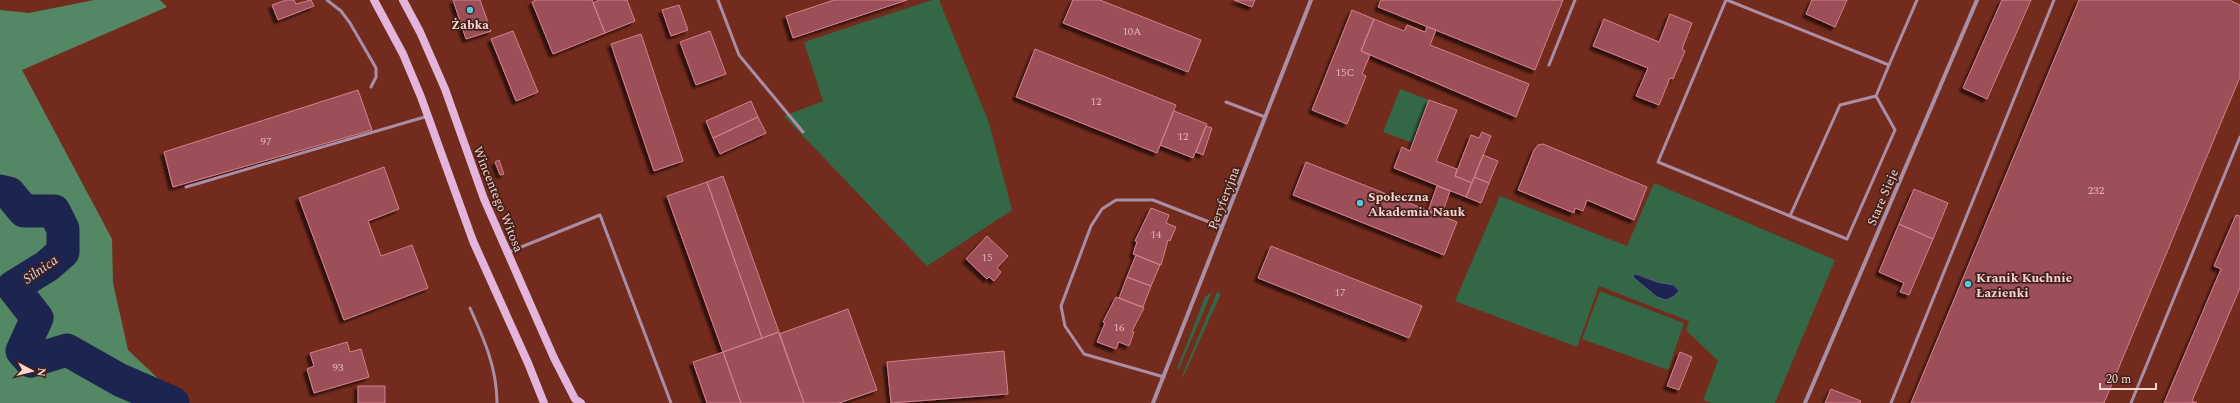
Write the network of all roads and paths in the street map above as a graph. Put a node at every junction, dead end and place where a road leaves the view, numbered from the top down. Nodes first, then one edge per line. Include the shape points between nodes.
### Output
1 (327, 0) edge
2 (374, 0) edge
3 (403, 0) edge
4 (718, 0) edge
5 (1310, 0) edge
6 (1575, 0) edge
7 (1726, 0) edge
8 (1917, 0) edge
9 (1977, 0) edge
10 (2054, 0) edge
11 (1889, 65) junction
12 (1548, 66) dead end
13 (371, 87) dead end
14 (1876, 96) junction
15 (1226, 102) dead end
16 (428, 116) junction
17 (1265, 117) junction
18 (804, 132) dead end
19 (2240, 137) edge
20 (186, 187) dead end
21 (1790, 216) junction
22 (1222, 227) junction
23 (507, 252) junction
24 (470, 308) dead end
25 (1164, 377) junction
26 (497, 403) edge
27 (544, 403) edge
28 (581, 403) edge
29 (671, 403) edge
30 (1153, 403) edge
31 (1805, 403) edge
32 (1891, 403) edge
33 (2130, 403) edge

1 - 13 lane via 341,11 350,23 376,68 376,77
2 - 16 main road via 403,54
3 - 23 main road, Wincentego Witosa via 433,59 484,199
4 - 18 lane via 739,55
5 - 17 street, Peryferyjna
6 - 12 lane
7 - 11 lane
7 - 21 lane via 1658,162
8 - 11 lane
9 - 31 street, Stare Sieje
10 - 32 lane
11 - 14 lane
14 - 21 lane via 1840,105
14 - 21 lane via 1895,130 1847,239
15 - 17 lane
16 - 20 lane
16 - 27 main road via 473,241
17 - 22 street, Peryferyjna
19 - 33 lane
22 - 25 street, Peryferyjna
22 - 25 lane via 1153,200 1132,199 1116,200 1111,203 1102,209 1091,226 1061,306 1065,326 1084,354
23 - 28 main road, Wincentego Witosa via 554,358
23 - 29 lane via 600,215
24 - 26 lane via 489,352
25 - 30 street, Peryferyjna

